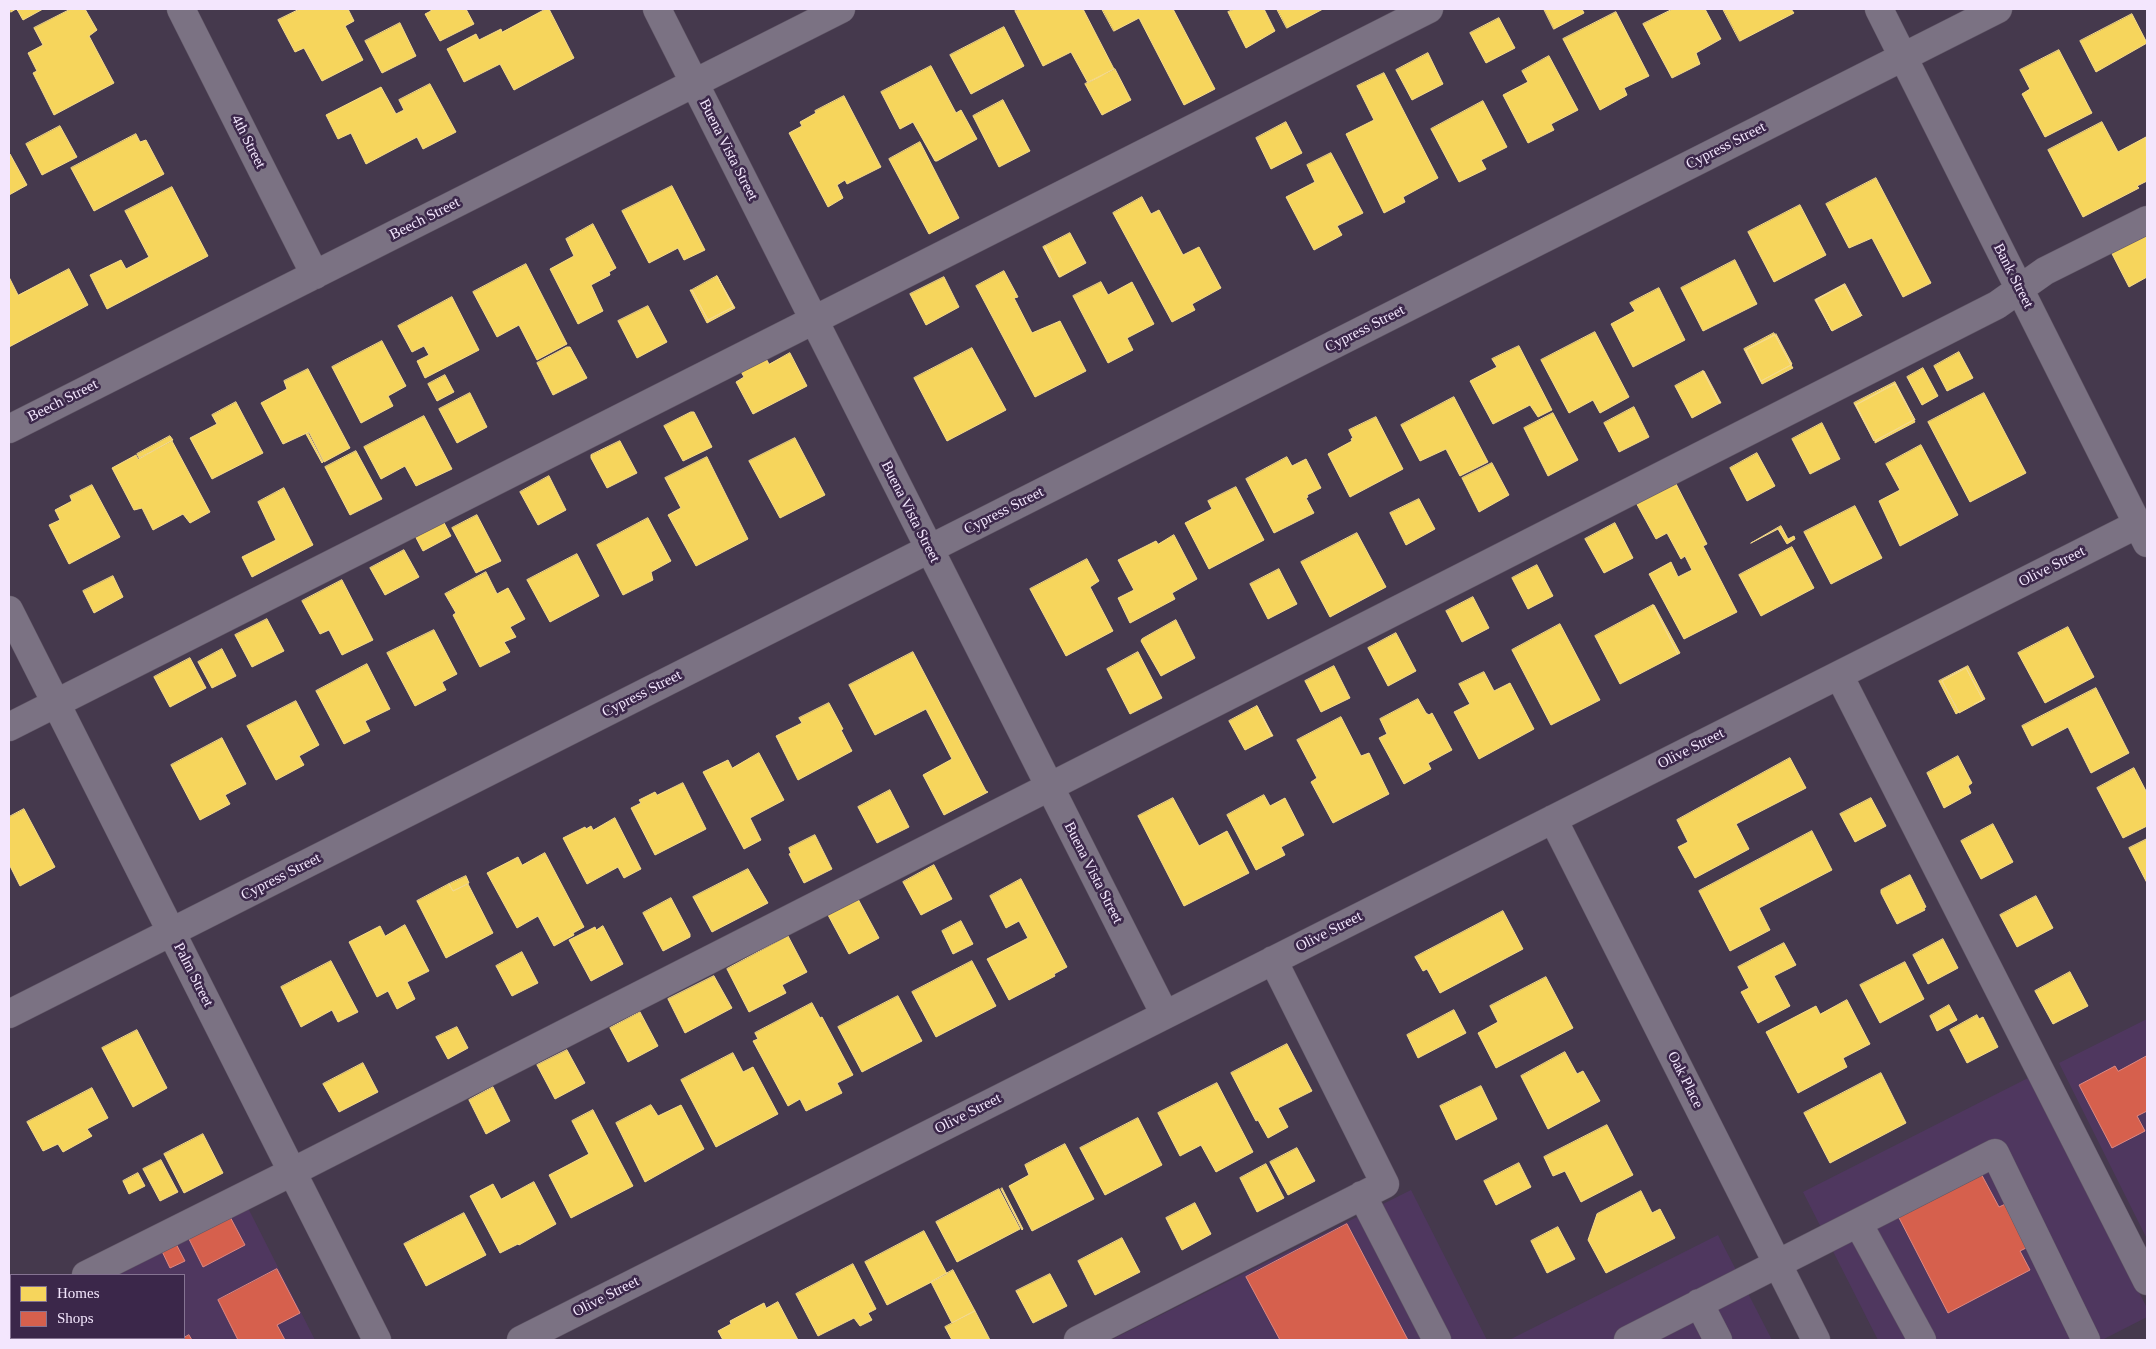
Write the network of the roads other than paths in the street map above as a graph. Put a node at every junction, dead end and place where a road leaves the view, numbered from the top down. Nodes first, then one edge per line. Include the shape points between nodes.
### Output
1 (181, 9) edge
2 (657, 9) edge
3 (841, 9) edge
4 (1429, 9) edge
5 (1879, 9) edge
6 (1998, 9) edge
7 (1903, 57) junction
8 (694, 83) junction
9 (2147, 220) edge
10 (315, 275) junction
11 (2020, 289) junction
12 (814, 320) junction
13 (9, 429) edge
14 (2142, 533) edge
15 (929, 549) junction
16 (9, 610) edge
17 (1838, 675) junction
18 (56, 704) junction
19 (9, 727) edge
20 (1050, 787) junction
21 (1553, 819) junction
22 (171, 932) junction
23 (1273, 960) junction
24 (9, 1014) edge
25 (1165, 1015) junction
26 (292, 1172) junction
27 (1362, 1195) junction
28 (1858, 1223) junction
29 (1778, 1264) junction
30 (88, 1274) edge
31 (2147, 1281) edge
32 (1699, 1304) junction
33 (377, 1340) edge
34 (521, 1340) edge
35 (1078, 1340) edge
36 (1437, 1340) edge
37 (1628, 1340) edge
38 (1718, 1340) edge
39 (1816, 1340) edge
40 (1922, 1340) edge
41 (2086, 1340) edge

1 - 10 street, 4th Street
2 - 8 street, Buena Vista Street
3 - 8 street, Beech Street
4 - 12 street
5 - 7 street, Bank Street
6 - 7 street, Cypress Street
7 - 11 street, Bank Street
7 - 15 street, Cypress Street
8 - 10 street, Beech Street
8 - 12 street, Buena Vista Street
9 - 11 street via 2045,271
10 - 13 street, Beech Street
11 - 14 street, Bank Street
11 - 20 street via 1997,305
12 - 15 street, Buena Vista Street
12 - 18 street
14 - 17 street, Olive Street
15 - 20 street, Buena Vista Street
15 - 22 street, Cypress Street
16 - 18 street, Palm Street
17 - 21 street, Olive Street
17 - 31 street
18 - 19 street
18 - 22 street, Palm Street
20 - 25 street, Buena Vista Street
20 - 26 street
21 - 23 street, Olive Street
21 - 29 street, Oak Place
22 - 24 street, Cypress Street
22 - 26 street, Palm Street
23 - 25 street, Olive Street
23 - 27 street via 1385,1184
25 - 34 street, Olive Street
26 - 30 street
26 - 33 street, Palm Street
27 - 35 street
27 - 36 street
28 - 29 street
28 - 40 street
28 - 41 street via 1995,1153
29 - 32 street
29 - 39 street, Oak Place
32 - 37 street
32 - 38 street

